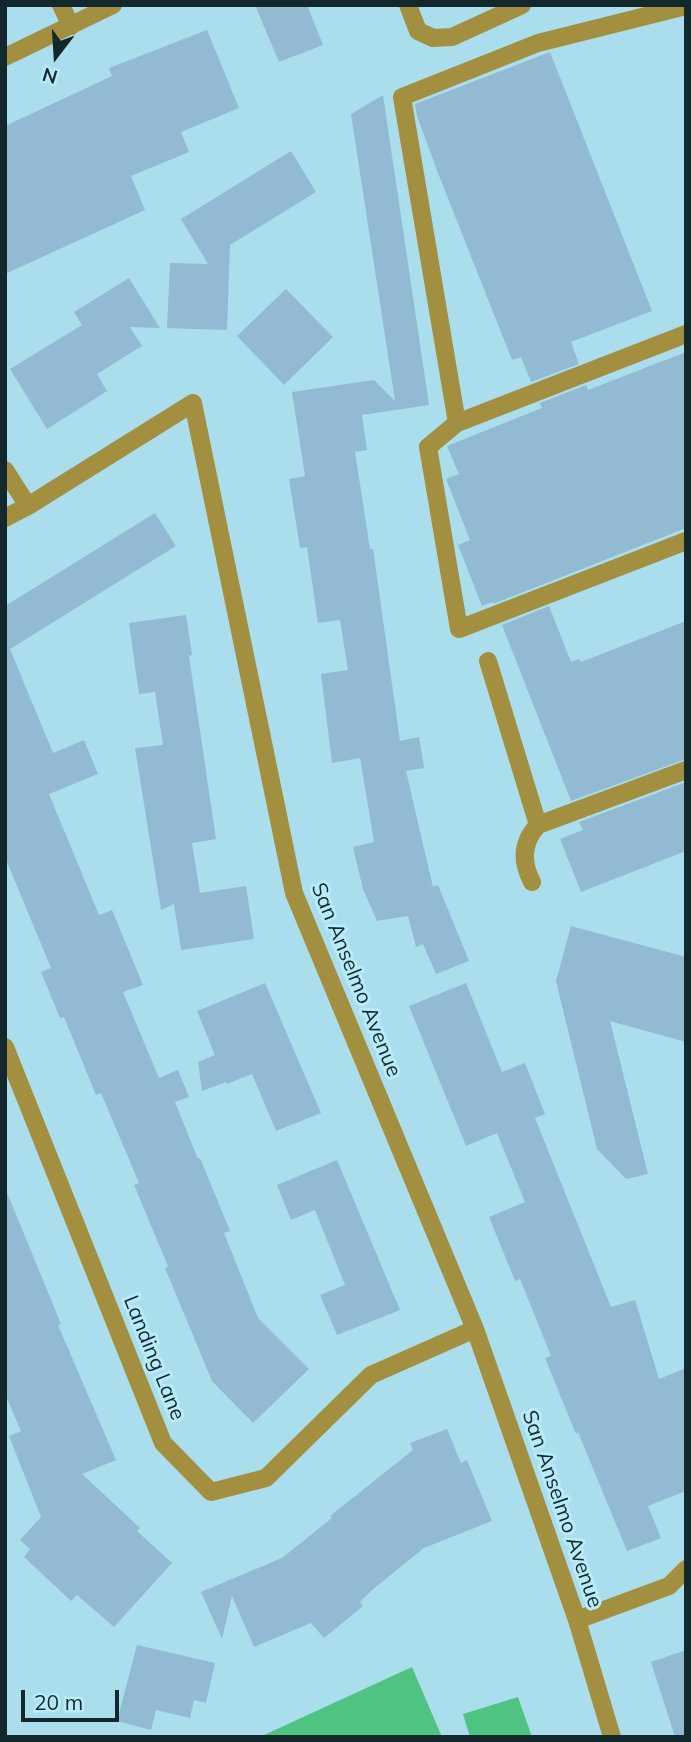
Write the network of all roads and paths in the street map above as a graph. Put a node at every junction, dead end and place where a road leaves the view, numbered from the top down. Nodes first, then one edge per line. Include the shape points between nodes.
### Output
1 (61, 5) edge
2 (113, 5) edge
3 (408, 5) edge
4 (522, 5) edge
5 (686, 6) edge
6 (71, 26) junction
7 (5, 57) edge
8 (686, 334) edge
9 (457, 423) junction
10 (5, 470) edge
11 (27, 506) junction
12 (5, 518) edge
13 (686, 541) edge
14 (488, 661) dead end
15 (686, 770) edge
16 (538, 825) junction
17 (532, 882) dead end
18 (5, 1047) edge
19 (475, 1329) junction
20 (686, 1569) edge
21 (577, 1620) junction
22 (612, 1737) edge

1 - 6 street
2 - 6 street
3 - 4 street via 418,31 433,38 452,37
5 - 9 street via 538,44 402,97
6 - 7 street
8 - 9 street
9 - 13 street via 428,447 459,629
10 - 11 street
11 - 12 street
11 - 19 street, San Anselmo Avenue via 193,403 294,893
14 - 16 street
15 - 16 street
16 - 17 street via 526,844 524,861
18 - 19 street, Landing Lane via 163,1443 211,1492 266,1478 372,1375
19 - 21 street, San Anselmo Avenue
20 - 21 street via 669,1586
21 - 22 street, San Anselmo Avenue

